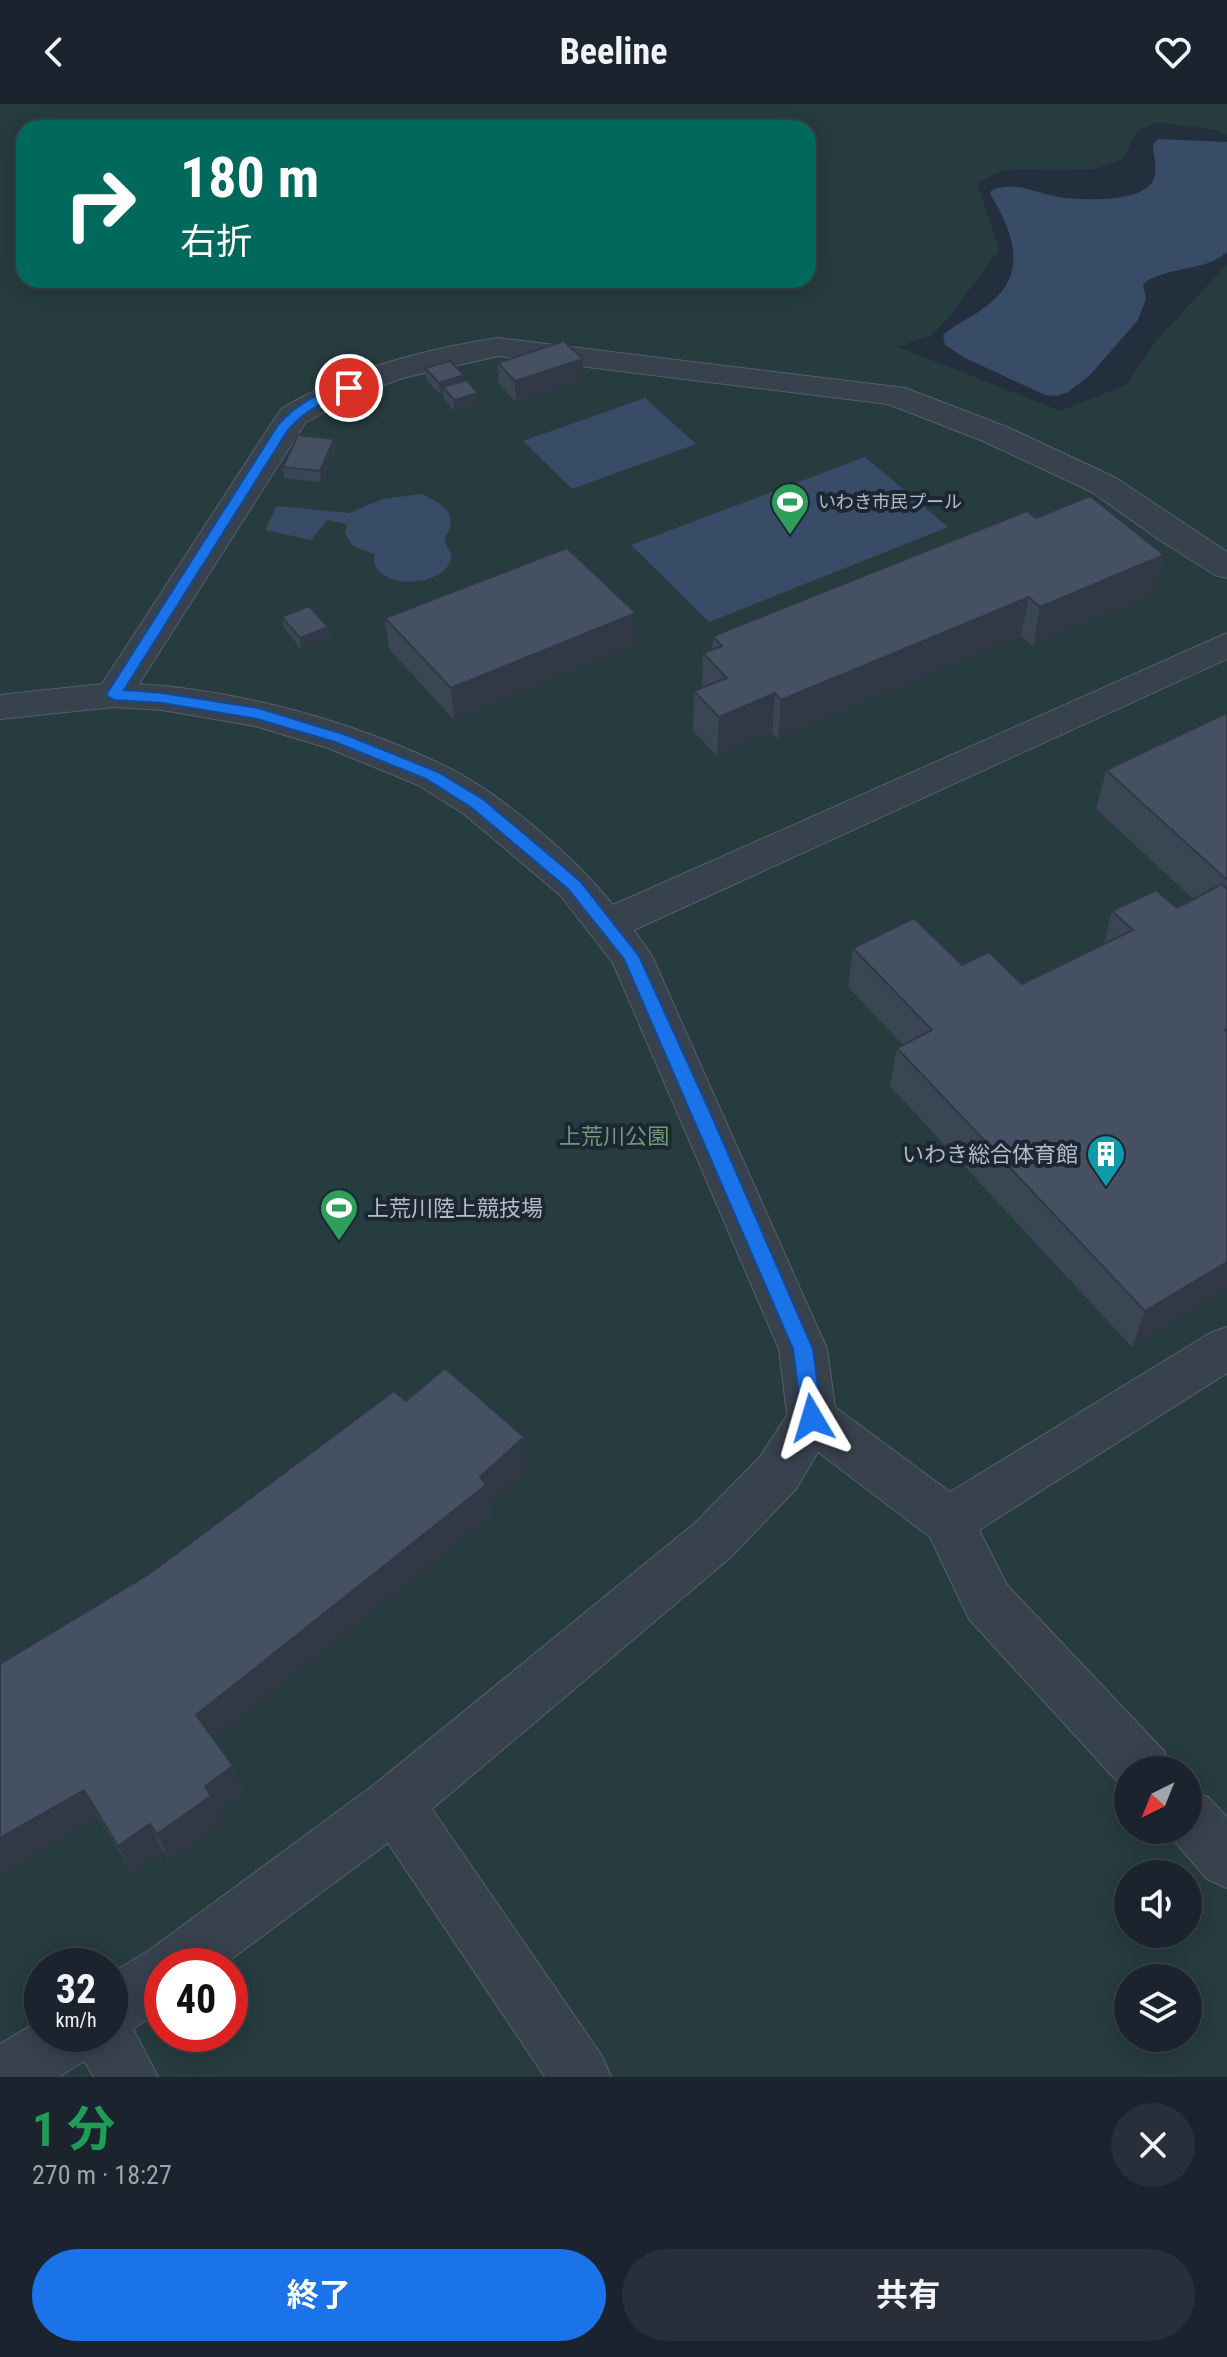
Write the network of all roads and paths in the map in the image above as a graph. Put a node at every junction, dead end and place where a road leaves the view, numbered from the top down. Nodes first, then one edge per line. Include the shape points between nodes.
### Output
1 (1227, 567) edge
2 (1227, 645) edge
3 (114, 695) junction
4 (0, 707) edge
5 (607, 925) junction
6 (1227, 1348) edge
7 (812, 1418) junction
8 (948, 1521) junction
9 (1131, 1756) edge
10 (395, 1804) junction
11 (1202, 1832) edge
12 (1227, 1859) edge
13 (198, 1948) edge
14 (44, 2052) edge
15 (113, 2052) edge
16 (3, 2077) edge
17 (128, 2077) edge
18 (581, 2077) edge

1 - 3 street via 1104,485 894,395 498,347 409,367 319,398 293,416
2 - 5 street
3 - 4 street
3 - 5 street via 258,714 341,739 432,776 519,837 574,885
5 - 7 street via 631,956 803,1349
6 - 8 street
7 - 8 street
7 - 10 street via 778,1473 713,1540
8 - 9 street via 988,1602
10 - 13 street
10 - 18 street
11 - 12 street
14 - 16 street
15 - 17 street

